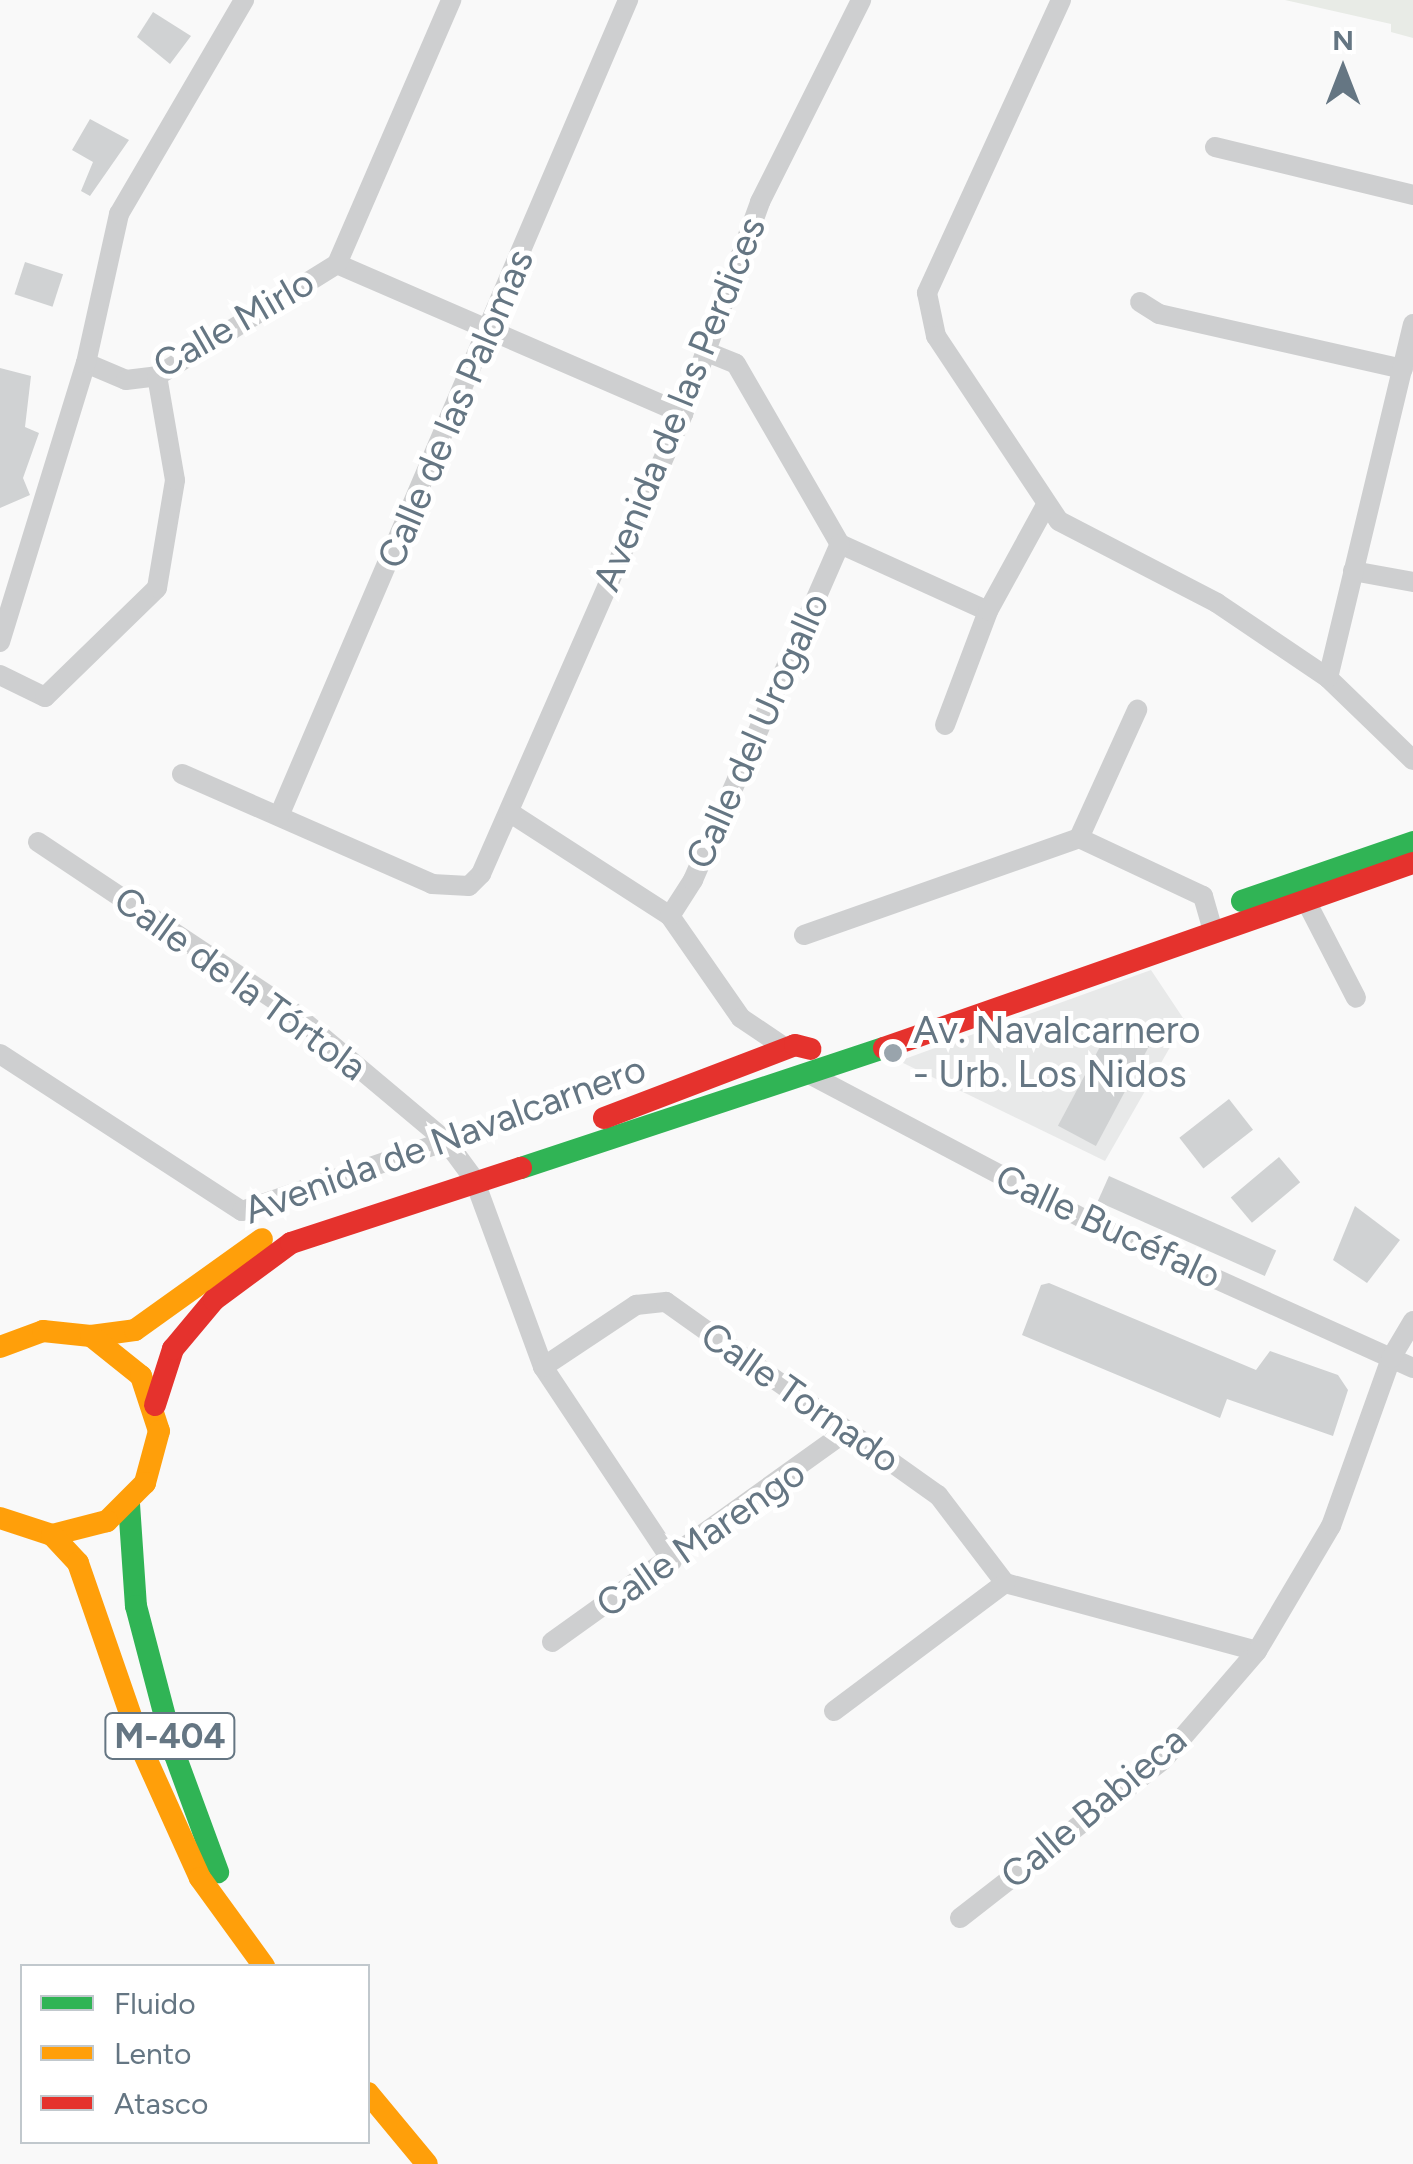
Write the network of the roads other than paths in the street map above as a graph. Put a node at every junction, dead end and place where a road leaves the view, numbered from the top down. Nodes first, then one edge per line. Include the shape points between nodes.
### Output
1 (244, 0) edge
2 (451, 0) edge
3 (628, 0) edge
4 (861, 0) edge
5 (1061, 0) edge
6 (1215, 146) dead end
7 (1413, 195) edge
8 (337, 264) junction
9 (1140, 302) dead end
10 (1413, 324) edge
11 (491, 331) junction
12 (707, 352) junction
13 (86, 363) junction
14 (1403, 369) junction
15 (157, 376) junction
16 (683, 414) junction
17 (1046, 505) junction
18 (840, 544) junction
19 (1353, 571) junction
20 (1413, 582) edge
21 (988, 611) junction
22 (0, 642) edge
23 (0, 675) edge
24 (1328, 678) junction
25 (1137, 710) dead end
26 (945, 724) dead end
27 (1413, 760) edge
28 (182, 774) dead end
29 (512, 814) junction
30 (278, 816) junction
31 (1079, 838) junction
32 (38, 842) dead end
33 (1413, 842) edge
34 (1413, 863) edge
35 (1306, 900) junction
36 (670, 916) junction
37 (1210, 921) junction
38 (804, 935) dead end
39 (1356, 998) dead end
40 (0, 1054) edge
41 (799, 1062) junction
42 (446, 1140) junction
43 (470, 1173) junction
44 (1413, 1322) edge
45 (90, 1336) junction
46 (0, 1347) edge
47 (1391, 1358) junction
48 (543, 1366) junction
49 (1413, 1368) edge
50 (155, 1405) junction
51 (847, 1431) junction
52 (129, 1504) junction
53 (0, 1518) edge
54 (52, 1535) junction
55 (672, 1561) junction
56 (1005, 1583) junction
57 (552, 1642) dead end
58 (1257, 1651) junction
59 (834, 1710) dead end
60 (960, 1918) dead end
61 (261, 1962) edge
62 (370, 2095) edge
63 (426, 2164) edge

1 - 13 street via 118,214
2 - 8 street, Calle Mirlo
3 - 11 street, Calle de las Palomas
4 - 12 street, Avenida de las Perdices via 760,202
5 - 17 street via 927,293 936,336
6 - 7 street
8 - 11 street
8 - 15 street, Calle Mirlo
9 - 14 street via 1159,314
10 - 14 street
11 - 16 street
11 - 30 street, Calle de las Palomas
12 - 16 street, Avenida de las Perdices
12 - 18 street via 736,364
13 - 15 street, Calle Mirlo via 126,380
13 - 22 street
14 - 19 street
15 - 23 street via 175,480 157,588 46,696
16 - 29 street, Avenida de las Perdices
17 - 21 street
17 - 24 street via 1059,521 1217,604
18 - 21 street
18 - 36 street, Calle del Urogallo via 693,880
19 - 20 street
19 - 24 street
21 - 26 street
24 - 27 street
25 - 31 street
28 - 30 street
29 - 30 street, Avenida de las Perdices via 470,886 432,884
29 - 36 street
31 - 37 street via 1203,896
31 - 38 street
32 - 42 street, Calle de la Tórtola via 290,1010
33 - 37 street, Avenida de Navalcarnero
34 - 35 street, Avenida de Navalcarnero
35 - 37 street, Avenida de Navalcarnero
35 - 39 street
36 - 41 street via 741,1018
37 - 41 street, Avenida de Navalcarnero
40 - 42 street via 242,1211
41 - 43 street, Avenida de Navalcarnero
41 - 47 street, Calle Bucéfalo via 1092,1223
42 - 43 street, Calle de la Tórtola
43 - 45 street, Avenida de Navalcarnero via 258,1240 136,1330
43 - 48 street, Calle de la Tórtola
43 - 50 street, Avenida de Navalcarnero via 291,1243 214,1300 173,1349
44 - 47 street, Calle Babieca
45 - 46 street, Avenida de Navalcarnero via 44,1331
45 - 50 street via 130,1364
47 - 49 street, Calle Bucéfalo
47 - 58 street, Calle Babieca via 1331,1526
48 - 51 street, Calle Tornado via 636,1305 666,1302
48 - 55 street
50 - 52 street via 156,1458
51 - 55 street, Calle Marengo
51 - 56 street, Calle Tornado via 938,1496
52 - 54 street via 80,1532
52 - 61 street, M-404 via 136,1606 175,1755
53 - 54 street
54 - 61 street, M-404 via 78,1563 144,1754 200,1878
55 - 57 street, Calle Marengo
56 - 58 street
56 - 59 street
58 - 60 street, Calle Babieca via 1162,1760
62 - 63 street

